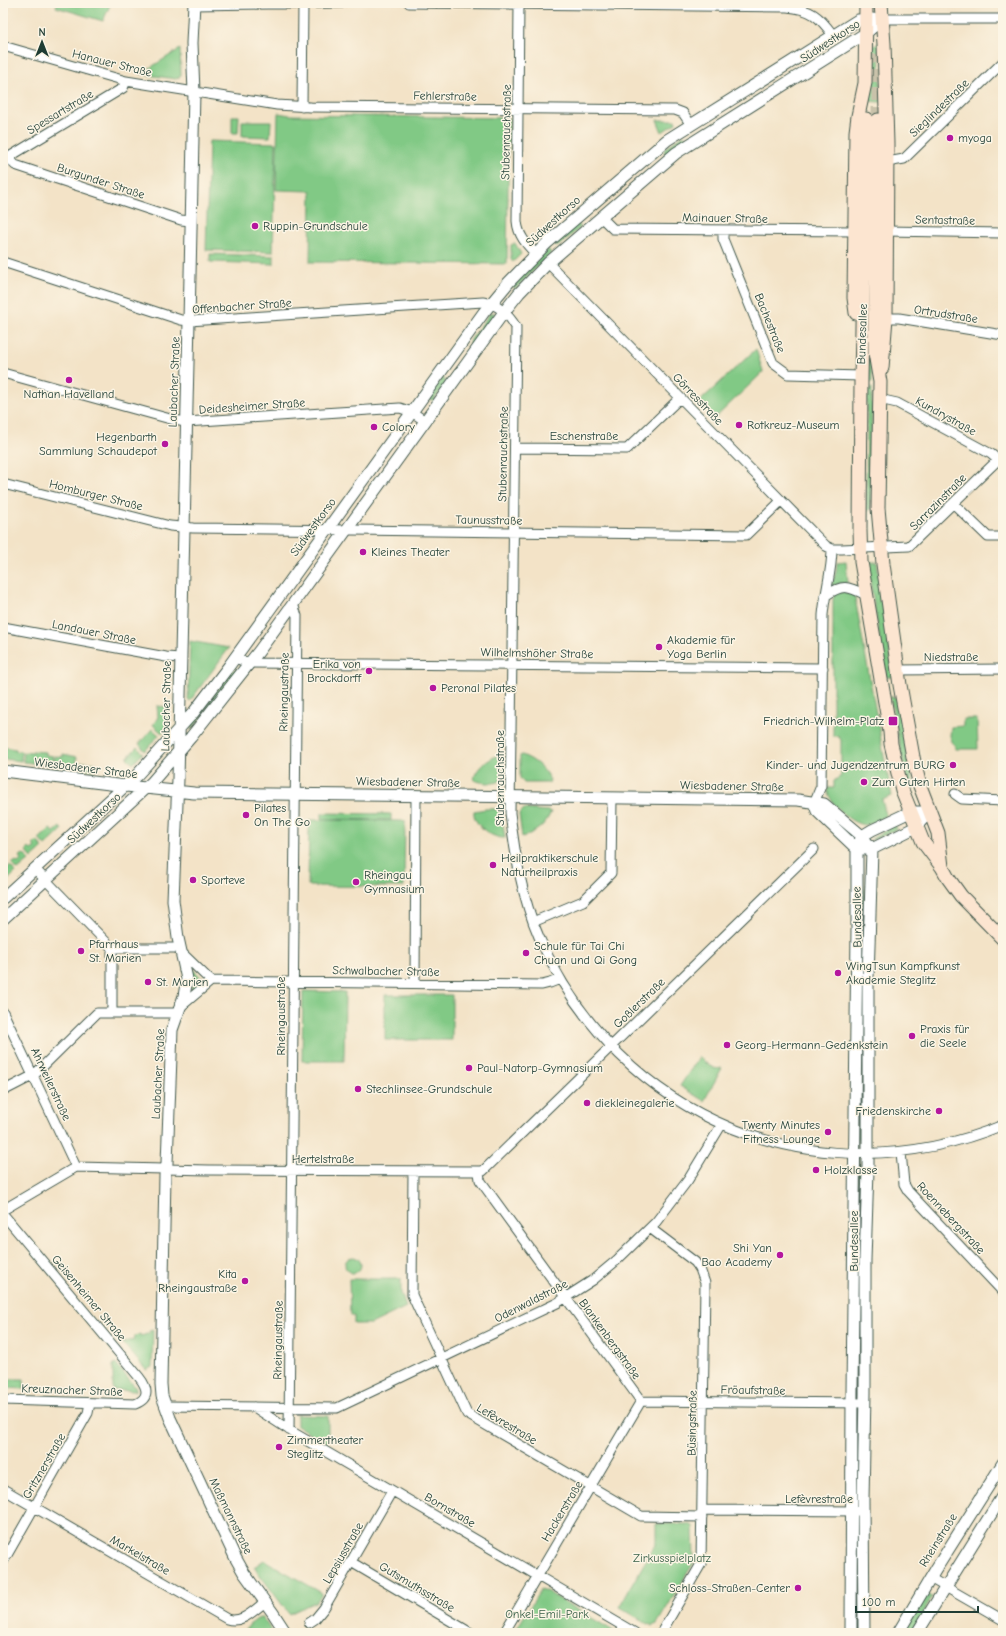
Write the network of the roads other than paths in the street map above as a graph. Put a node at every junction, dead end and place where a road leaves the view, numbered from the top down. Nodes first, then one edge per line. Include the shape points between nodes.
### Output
1 (342, 3) edge
2 (409, 3) edge
3 (866, 3) edge
4 (880, 3) edge
5 (194, 4) edge
6 (303, 4) edge
7 (519, 4) edge
8 (866, 19) junction
9 (882, 19) junction
10 (1003, 19) edge
11 (866, 33) junction
12 (833, 35) junction
13 (3, 46) edge
14 (1003, 62) edge
15 (126, 81) junction
16 (194, 92) junction
17 (302, 107) junction
18 (518, 109) junction
19 (872, 121) junction
20 (691, 124) junction
21 (699, 138) junction
22 (6, 159) edge
23 (887, 162) junction
24 (590, 205) junction
25 (601, 217) junction
26 (191, 221) junction
27 (723, 230) junction
28 (854, 231) junction
29 (886, 232) junction
30 (1003, 233) edge
31 (536, 254) junction
32 (3, 262) edge
33 (548, 263) junction
34 (491, 303) junction
35 (504, 312) junction
36 (886, 318) junction
37 (189, 321) junction
38 (1003, 335) edge
39 (862, 340) junction
40 (3, 373) edge
41 (861, 376) junction
42 (880, 382) junction
43 (680, 398) junction
44 (879, 400) junction
45 (412, 412) junction
46 (425, 421) junction
47 (186, 422) junction
48 (515, 448) junction
49 (1000, 458) edge
50 (3, 484) edge
51 (781, 501) junction
52 (954, 504) junction
53 (878, 515) junction
54 (860, 516) junction
55 (183, 528) junction
56 (326, 530) junction
57 (346, 530) junction
58 (514, 532) junction
59 (1003, 537) edge
60 (832, 548) junction
61 (860, 548) junction
62 (881, 548) junction
63 (866, 595) junction
64 (825, 596) junction
65 (293, 604) junction
66 (3, 627) edge
67 (180, 658) junction
68 (234, 658) junction
69 (250, 663) junction
70 (297, 663) junction
71 (512, 665) junction
72 (823, 668) junction
73 (898, 670) junction
74 (1003, 670) edge
75 (179, 728) junction
76 (178, 753) junction
77 (3, 771) edge
78 (126, 786) junction
79 (145, 789) junction
80 (177, 792) junction
81 (295, 794) junction
82 (955, 794) dead end
83 (416, 795) junction
84 (511, 797) junction
85 (612, 798) junction
86 (1003, 801) edge
87 (814, 803) junction
88 (910, 812) junction
89 (929, 812) junction
90 (916, 827) junction
91 (862, 836) junction
92 (814, 849) dead end
93 (857, 849) junction
94 (872, 849) junction
95 (942, 867) junction
96 (35, 869) junction
97 (46, 880) junction
98 (3, 898) edge
99 (3, 918) edge
100 (533, 922) junction
101 (1003, 939) edge
102 (112, 948) junction
103 (181, 950) junction
104 (560, 979) junction
105 (211, 981) junction
106 (293, 982) junction
107 (414, 983) junction
108 (178, 1011) junction
109 (3, 1012) edge
110 (112, 1013) junction
111 (612, 1047) junction
112 (34, 1075) junction
113 (3, 1091) edge
114 (722, 1124) junction
115 (1003, 1125) edge
116 (901, 1152) junction
117 (854, 1153) junction
118 (868, 1153) junction
119 (76, 1167) junction
120 (166, 1169) junction
121 (292, 1171) junction
122 (413, 1171) junction
123 (479, 1172) junction
124 (3, 1210) edge
125 (3, 1214) edge
126 (650, 1228) junction
127 (1003, 1292) edge
128 (565, 1298) junction
129 (441, 1358) junction
130 (3, 1400) edge
131 (141, 1401) joint
132 (641, 1401) junction
133 (704, 1401) junction
134 (90, 1403) junction
135 (851, 1403) junction
136 (865, 1403) junction
137 (165, 1406) junction
138 (254, 1407) junction
139 (289, 1407) junction
140 (289, 1430) junction
141 (1003, 1463) edge
142 (590, 1486) junction
143 (3, 1490) edge
144 (392, 1490) junction
145 (1003, 1495) edge
146 (34, 1507) junction
147 (851, 1511) junction
148 (864, 1511) junction
149 (702, 1513) junction
150 (3, 1562) edge
151 (351, 1562) junction
152 (538, 1576) junction
153 (930, 1578) junction
154 (945, 1587) junction
155 (265, 1602) junction
156 (1003, 1620) edge
157 (309, 1623) dead end
158 (284, 1632) edge
159 (471, 1633) edge
160 (504, 1633) edge
161 (635, 1633) edge
162 (661, 1633) edge
163 (851, 1633) edge
164 (864, 1633) edge
165 (898, 1633) edge
166 (917, 1633) edge

1 - 6 street
2 - 7 street
3 - 8 main road
4 - 9 main road
5 - 6 street
5 - 16 street, Laubacher Straße
6 - 17 street
7 - 12 street via 797,8 815,15
7 - 18 street, Stubenrauchstraße
8 - 9 street, Südwestkorso
8 - 11 main road
8 - 12 street, Südwestkorso via 858,20
9 - 10 street
9 - 11 street, Südwestkorso
9 - 19 main road via 884,44
11 - 19 main road via 865,83
11 - 21 street, Südwestkorso
12 - 20 street, Südwestkorso
13 - 15 street, Hanauer Straße
14 - 23 street, Sieglindestraße via 904,159
15 - 16 street, Hanauer Straße
15 - 22 street, Spessartstraße via 123,88
16 - 17 street, Fehlerstraße
16 - 26 street, Laubacher Straße
17 - 18 street, Fehlerstraße
18 - 20 street, Fehlerstraße via 675,110 683,113
18 - 31 street, Stubenrauchstraße via 518,229 521,237
19 - 23 main road
19 - 28 main road
19 - 39 main road, Bundesallee
19 - 42 main road, Bundesallee via 875,353
20 - 21 street
20 - 24 street, Südwestkorso via 656,148
21 - 25 street, Südwestkorso via 676,153
22 - 26 street, Burgunder Straße via 15,165 181,220
23 - 29 main road
24 - 25 street
24 - 31 street, Südwestkorso
25 - 27 street, Mainauer Straße via 613,229
25 - 33 street, Südwestkorso
26 - 37 street, Laubacher Straße
27 - 28 street, Mainauer Straße
27 - 41 street, Bachestraße via 723,239 774,363 788,374
28 - 39 main road via 854,298 857,327
29 - 30 street, Sentastraße
29 - 36 main road
31 - 34 street, Südwestkorso
32 - 37 street, Offenbacher Straße
33 - 35 street, Südwestkorso
33 - 43 street, Görresstraße
34 - 35 street
34 - 37 street, Offenbacher Straße
34 - 45 street, Südwestkorso
35 - 46 street, Südwestkorso
35 - 48 street, Stubenrauchstraße via 516,327
36 - 38 street, Ortrudstraße
36 - 42 main road
37 - 47 street, Laubacher Straße
39 - 41 main road, Bundesallee
40 - 47 street, Deidesheimer Straße
41 - 54 main road, Bundesallee
42 - 44 main road, Bundesallee
43 - 48 street, Eschenstraße via 627,449
43 - 51 street, Görresstraße
44 - 49 street, Kundrystraße via 897,403
44 - 53 main road, Bundesallee
45 - 46 street
45 - 47 street, Deidesheimer Straße via 400,408
45 - 56 street, Südwestkorso
46 - 57 street, Südwestkorso
47 - 55 street, Laubacher Straße
48 - 58 street, Stubenrauchstraße
49 - 52 street, Sarrazinstraße
50 - 55 street, Homburger Straße
51 - 58 street, Taunusstraße via 746,535
51 - 60 street, Görresstraße via 820,542
52 - 59 street via 988,537
52 - 62 street, Sarrazinstraße via 909,546
53 - 54 main road
53 - 62 main road, Bundesallee
54 - 61 main road, Bundesallee
55 - 56 street, Taunusstraße
55 - 67 street, Laubacher Straße
56 - 57 street, Taunusstraße
56 - 68 street, Südwestkorso
57 - 58 street, Taunusstraße
57 - 65 street, Südwestkorso
58 - 71 street, Stubenrauchstraße
60 - 61 street
60 - 64 street via 830,576
61 - 62 street, Sarrazinstraße
61 - 63 main road
62 - 73 main road
63 - 64 street via 852,588 842,587
63 - 88 main road via 891,744
64 - 72 street
65 - 69 street, Südwestkorso
65 - 70 street, Rheingaustraße via 297,616
66 - 67 street, Landauer Straße
67 - 75 street, Laubacher Straße
68 - 69 street
68 - 75 street, Südwestkorso
69 - 70 street, Wilhelmshöher Straße
69 - 76 street, Südwestkorso
70 - 71 street, Wilhelmshöher Straße
70 - 81 street, Rheingaustraße
71 - 72 street, Wilhelmshöher Straße
71 - 84 street, Stubenrauchstraße
72 - 87 street via 822,786
73 - 74 street, Niedstraße
73 - 89 main road via 914,763
75 - 76 street, Laubacher Straße
75 - 78 street, Südwestkorso
76 - 79 street, Südwestkorso
76 - 80 street, Laubacher Straße
77 - 78 street, Wiesbadener Straße
78 - 79 street, Wiesbadener Straße
78 - 96 street, Südwestkorso
79 - 80 street, Wiesbadener Straße
79 - 97 street, Südwestkorso
80 - 81 street, Wiesbadener Straße
80 - 103 street, Laubacher Straße via 173,900
81 - 83 street, Wiesbadener Straße
81 - 106 street, Rheingaustraße
82 - 86 street via 962,799
83 - 84 street, Wiesbadener Straße
83 - 107 street
84 - 85 street, Wiesbadener Straße
84 - 100 street, Stubenrauchstraße via 514,845
85 - 87 street, Wiesbadener Straße via 798,800
85 - 100 street via 612,873 583,900
87 - 91 street via 824,804
87 - 93 street via 817,811
88 - 89 street
88 - 90 main road
88 - 91 street
89 - 90 street
89 - 95 main road via 938,834
90 - 94 street
90 - 95 main road via 923,842
91 - 93 street
91 - 94 street
92 - 111 street, Goßlerstraße
93 - 94 street
93 - 117 street, Bundesallee
94 - 118 street, Bundesallee via 868,984
95 - 101 main road via 961,896
96 - 97 street
96 - 98 street, Südwestkorso
97 - 99 street, Südwestkorso
97 - 102 street
100 - 104 street, Stubenrauchstraße
102 - 103 street
102 - 110 street
103 - 105 street
103 - 108 street, Laubacher Straße via 187,973 187,985
104 - 107 street, Schwalbacher Straße via 542,985
104 - 111 street, Stubenrauchstraße via 590,1023
105 - 106 street, Schwalbacher Straße
105 - 108 street
106 - 107 street, Schwalbacher Straße
106 - 121 street, Rheingaustraße
108 - 110 street
108 - 120 street, Laubacher Straße via 172,1030
109 - 112 street, Ahrweilerstraße
110 - 112 street via 97,1013
111 - 114 street, Stubenrauchstraße via 661,1089
111 - 123 street, Goßlerstraße via 486,1170
112 - 113 street
112 - 119 street, Ahrweilerstraße
114 - 117 street, Stubenrauchstraße via 793,1146
114 - 126 street, Odenwaldstraße via 688,1180
115 - 116 street, Stubenrauchstraße via 952,1142
116 - 118 street, Stubenrauchstraße
116 - 127 street, Roennebergstraße via 904,1184 908,1191
117 - 118 street, Stubenrauchstraße
117 - 135 street, Bundesallee
118 - 136 street, Bundesallee
119 - 120 street, Hertelstraße
119 - 124 street
120 - 121 street, Hertelstraße
120 - 137 street, Laubacher Straße via 161,1376
121 - 122 street, Hertelstraße
121 - 139 street, Rheingaustraße
122 - 123 street, Hertelstraße
122 - 129 street, Lefèvrestraße via 412,1295
123 - 128 street, Blankenbergstraße via 480,1180
125 - 131 street, Geisenheimer Straße via 144,1383 146,1393
126 - 128 street, Odenwaldstraße via 599,1275
126 - 133 street, Büsingstraße via 696,1262 704,1276
128 - 129 street, Odenwaldstraße
128 - 132 street, Blankenbergstraße
129 - 139 street, Odenwaldstraße via 337,1408
129 - 142 street, Lefèvrestraße via 467,1414
130 - 134 street, Kreuznacher Straße
131 - 134 street, Kreuznacher Straße via 130,1404
132 - 133 street, Fröaufstraße
132 - 142 street, Hackerstraße
133 - 135 street, Fröaufstraße
133 - 149 street, Büsingstraße
134 - 146 street, Gritznerstraße via 88,1413
135 - 136 street, Fröaufstraße
135 - 147 street, Bundesallee
136 - 148 street, Bundesallee
137 - 138 street
137 - 155 street, Maßmannstraße via 235,1557
138 - 139 street
138 - 140 street, Bornstraße
139 - 140 street, Rheingaustraße
140 - 144 street, Bornstraße
141 - 153 street, Rheinstraße
142 - 149 street, Lefèvrestraße via 641,1516
142 - 152 street, Hackerstraße
143 - 146 street, Markelstraße
144 - 151 street, Lepsiusstraße
144 - 152 street, Bornstraße
145 - 154 street
146 - 150 street, Gritznerstraße
146 - 155 street, Markelstraße via 227,1619 241,1619
147 - 148 street, Lefèvrestraße
147 - 149 street, Lefèvrestraße
147 - 163 street, Bundesallee
148 - 164 street, Bundesallee
149 - 162 street, Büsingstraße via 701,1564
151 - 157 street, Lepsiusstraße via 324,1608
151 - 159 street, Gutsmuthsstraße
152 - 160 street, Hackerstraße
152 - 161 street, Bornstraße
153 - 154 street
153 - 165 street, Rheinstraße
154 - 156 street
154 - 166 street
155 - 158 street, Maßmannstraße

